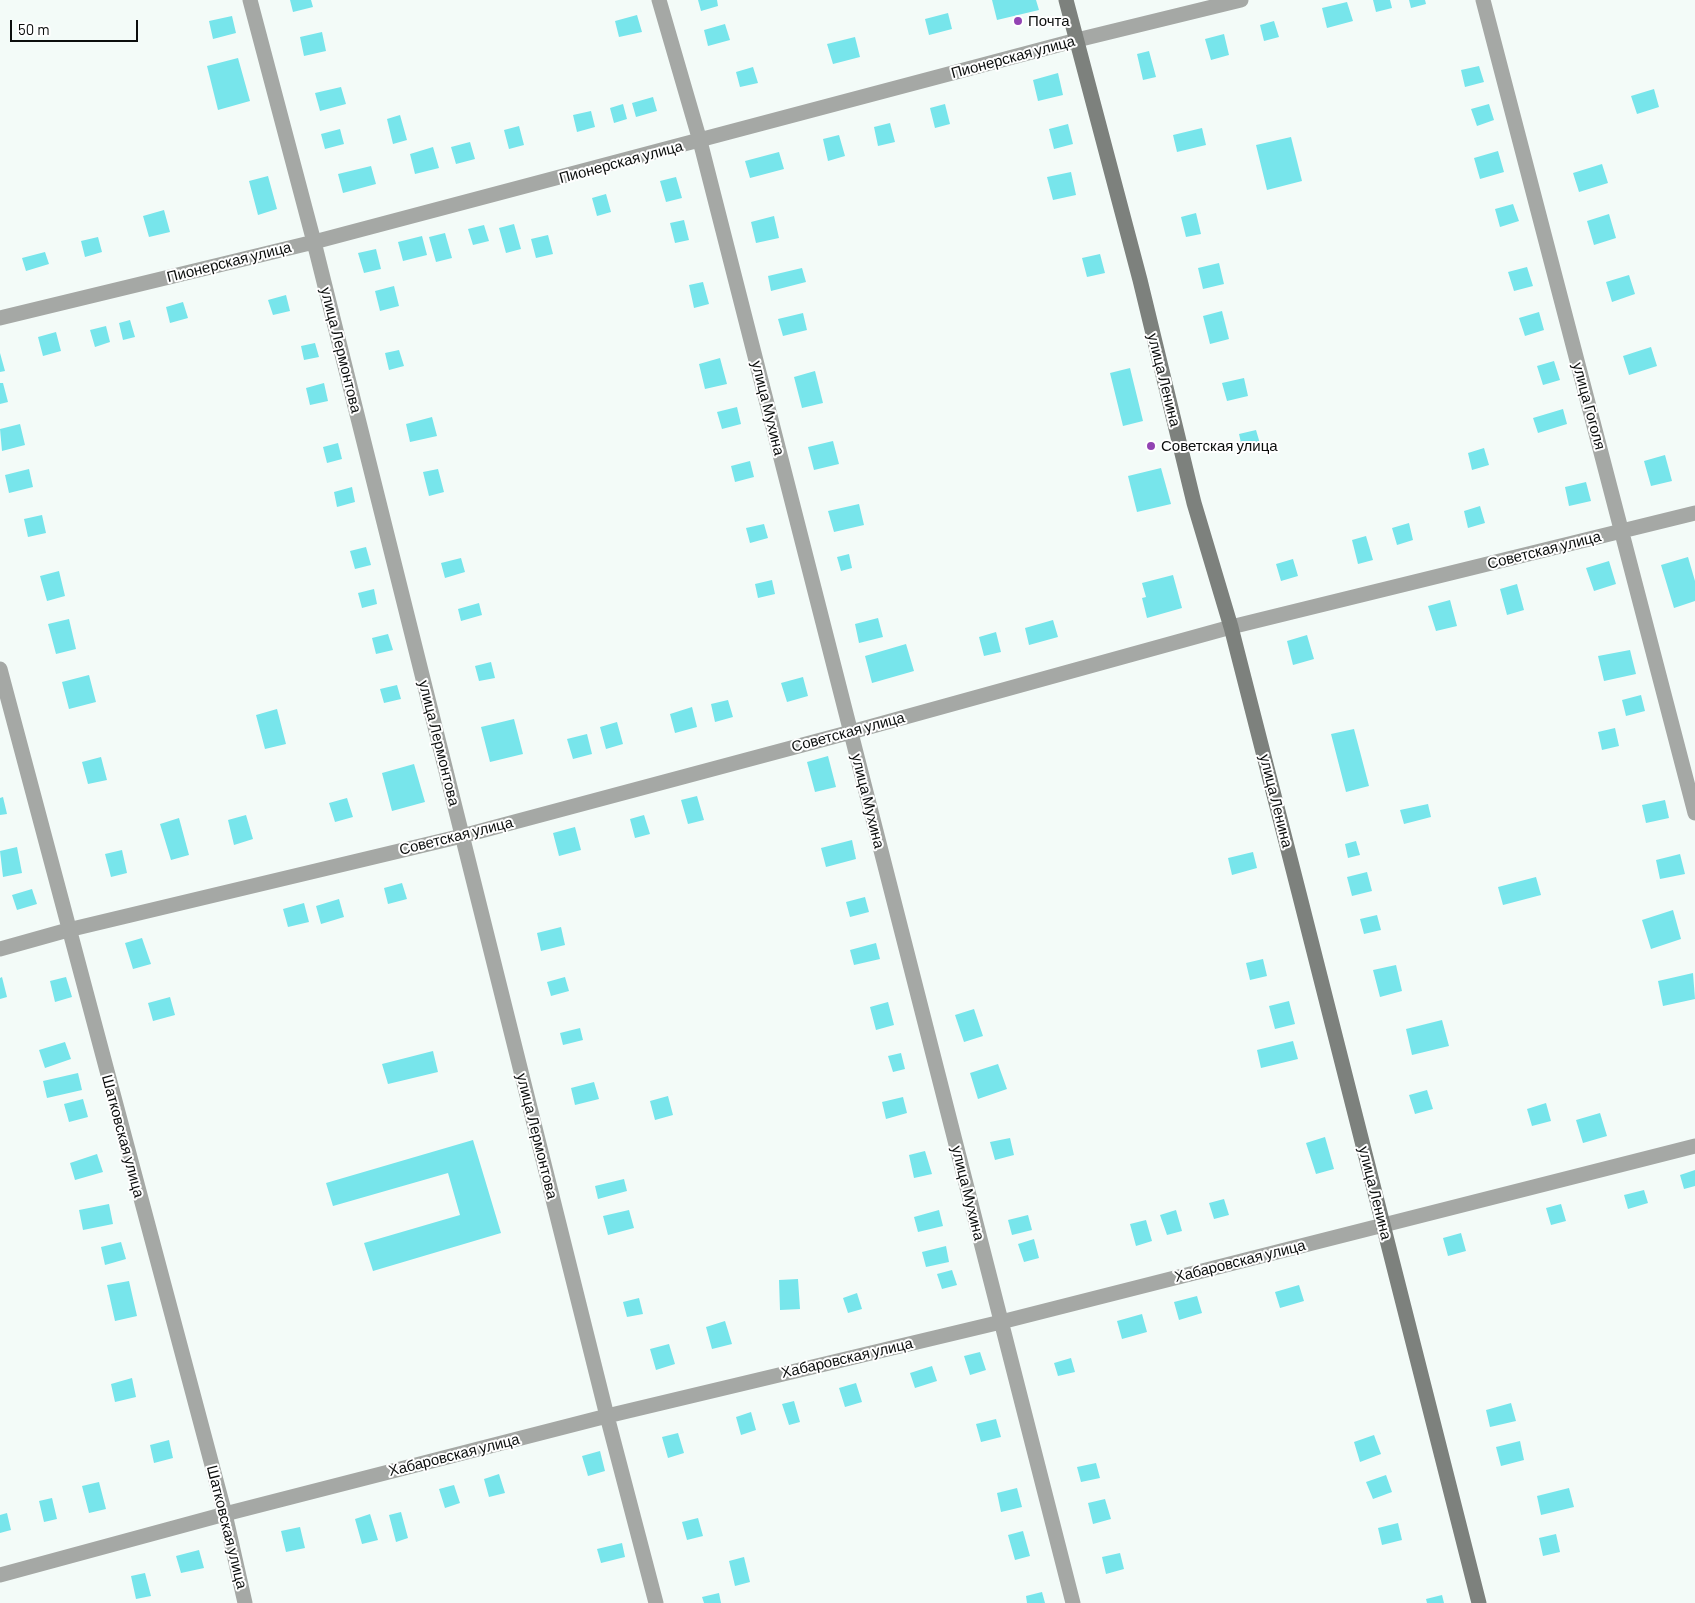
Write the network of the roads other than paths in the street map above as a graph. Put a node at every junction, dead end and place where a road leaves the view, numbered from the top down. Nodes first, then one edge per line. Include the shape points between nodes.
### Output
1 (250, 0) edge
2 (659, 0) edge
3 (1066, 0) edge
4 (1241, 0) edge
5 (1483, 0) edge
6 (1077, 40) junction
7 (700, 141) junction
8 (314, 242) junction
9 (0, 318) edge
10 (1695, 513) edge
11 (1622, 532) junction
12 (1231, 627) junction
13 (0, 669) edge
14 (850, 732) junction
15 (1695, 812) edge
16 (462, 836) junction
17 (68, 930) junction
18 (0, 949) edge
19 (1695, 1146) edge
20 (1382, 1224) junction
21 (1001, 1322) junction
22 (607, 1416) junction
23 (225, 1514) junction
24 (0, 1575) edge
25 (245, 1603) edge
26 (656, 1603) edge
27 (1073, 1603) edge
28 (1479, 1603) edge

1 - 8 street, улица Лермонтова
2 - 7 street, улица Мухина
3 - 6 main road, улица Ленина
4 - 6 street, Пионерская улица
5 - 11 street, улица Гоголя
6 - 7 street, Пионерская улица
6 - 12 main road, улица Ленина via 1194,503
7 - 8 street, Пионерская улица
7 - 14 street, улица Мухина
8 - 9 street, Пионерская улица
8 - 16 street, улица Лермонтова
10 - 11 street, Советская улица
11 - 12 street, Советская улица
11 - 15 street, улица Гоголя
12 - 14 street, Советская улица
12 - 20 main road, улица Ленина
13 - 17 street, Шатковская улица
14 - 16 street, Советская улица
14 - 21 street, улица Мухина
16 - 17 street, Советская улица
16 - 22 street, улица Лермонтова
17 - 18 street, Советская улица
17 - 23 street, Шатковская улица
19 - 20 street, Хабаровская улица
20 - 21 street, Хабаровская улица
20 - 28 main road, улица Ленина
21 - 22 street, Хабаровская улица
21 - 27 street, улица Мухина
22 - 23 street, Хабаровская улица
22 - 26 street, улица Лермонтова
23 - 24 street, Хабаровская улица
23 - 25 street, Шатковская улица

